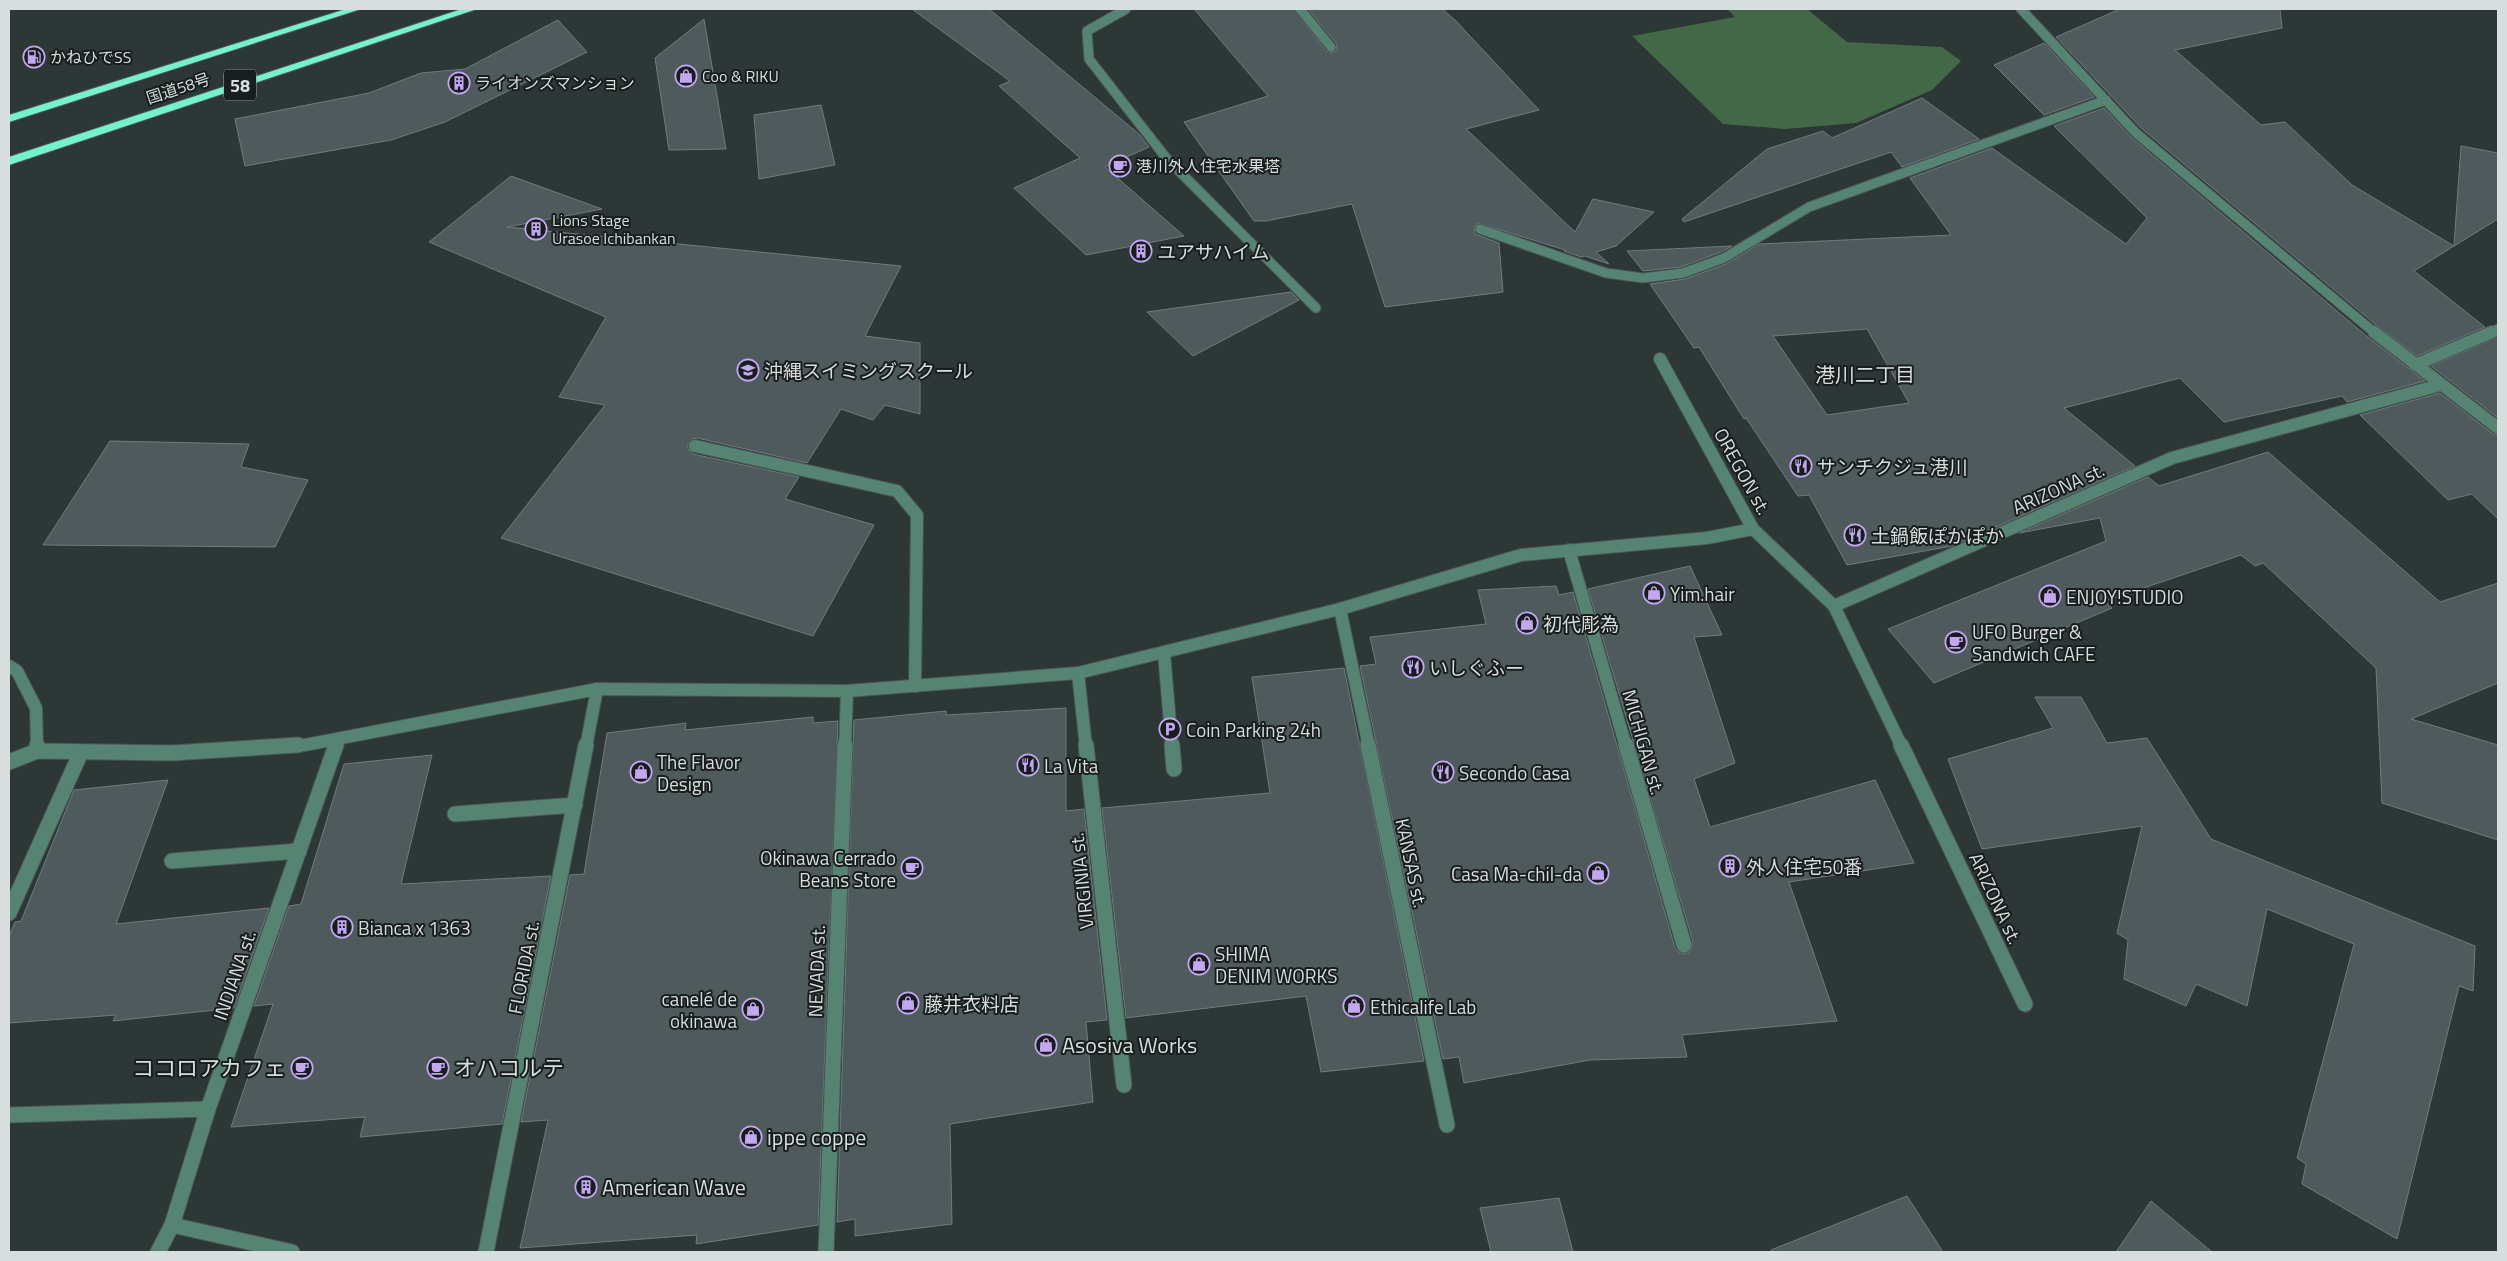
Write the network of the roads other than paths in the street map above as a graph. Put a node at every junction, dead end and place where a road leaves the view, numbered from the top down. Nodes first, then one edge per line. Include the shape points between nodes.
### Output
1 (356, 9) edge
2 (472, 9) edge
3 (1126, 9) edge
4 (1300, 9) edge
5 (2021, 9) edge
6 (1331, 47) dead end
7 (2106, 100) junction
8 (9, 119) edge
9 (9, 161) edge
10 (1480, 229) dead end
11 (1316, 308) dead end
12 (2498, 329) edge
13 (1660, 359) dead end
14 (2415, 365) junction
15 (2440, 385) junction
16 (2498, 428) edge
17 (695, 446) dead end
18 (1752, 529) junction
19 (1569, 550) junction
20 (1834, 606) junction
21 (1340, 609) junction
22 (1164, 653) junction
23 (9, 666) edge
24 (1078, 674) junction
25 (915, 686) junction
26 (597, 690) junction
27 (847, 691) junction
28 (338, 740) junction
29 (37, 751) junction
30 (81, 752) junction
31 (9, 762) edge
32 (1174, 769) dead end
33 (575, 805) junction
34 (455, 814) dead end
35 (299, 851) junction
36 (172, 861) dead end
37 (9, 913) edge
38 (1684, 945) dead end
39 (2025, 1004) dead end
40 (1124, 1085) dead end
41 (208, 1108) junction
42 (9, 1115) edge
43 (1448, 1125) dead end
44 (172, 1225) junction
45 (158, 1252) edge
46 (292, 1252) edge
47 (486, 1252) edge
48 (826, 1252) edge

1 - 8 highway, 国道58号 / 58
2 - 9 highway, 国道58号 / 58
3 - 11 street via 1087,31 1089,59 1167,160
4 - 6 street
5 - 7 street
7 - 10 street via 1809,208 1724,258 1682,273 1642,278 1606,273
7 - 14 street via 2136,133
12 - 14 street
13 - 18 street, OREGON st.
14 - 15 street
15 - 16 street
15 - 20 street, ARIZONA st. via 2172,458
17 - 25 street via 897,491 917,515
18 - 19 street via 1707,538
18 - 20 street, OREGON st.
19 - 21 street via 1522,555
19 - 38 street, MICHIGAN st.
20 - 39 street, ARIZONA st.
21 - 22 street
21 - 43 street, KANSAS st.
22 - 24 street
22 - 32 street
23 - 29 street via 17,671 36,708
24 - 25 street
24 - 40 street, VIRGINIA st.
25 - 27 street
26 - 27 street
26 - 28 street
26 - 33 street, FLORIDA st.
27 - 48 street, NEVADA st.
28 - 30 street via 172,753
28 - 35 street, INDIANA st.
29 - 30 street
29 - 31 street
30 - 37 street
33 - 34 street
33 - 47 street, FLORIDA st.
35 - 36 street
35 - 41 street, INDIANA st.
41 - 42 street
41 - 44 street, INDIANA st.
44 - 45 street, INDIANA st.
44 - 46 street

